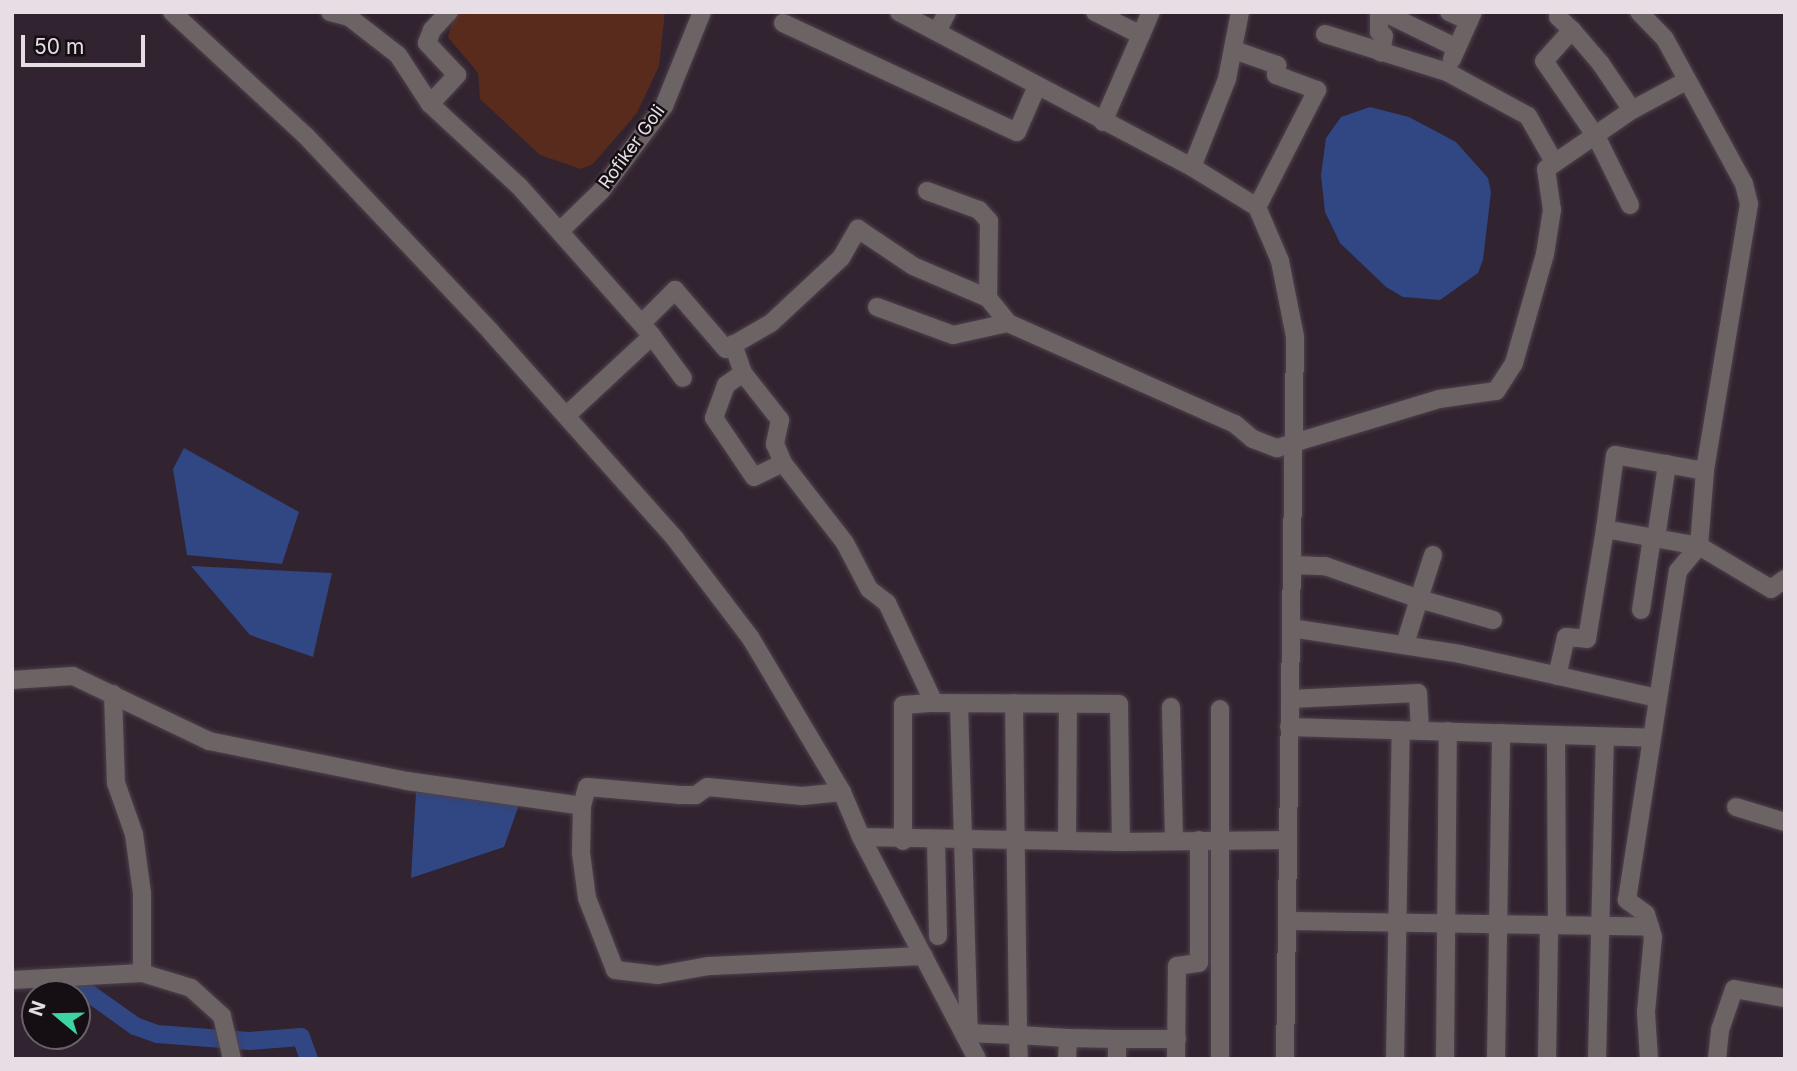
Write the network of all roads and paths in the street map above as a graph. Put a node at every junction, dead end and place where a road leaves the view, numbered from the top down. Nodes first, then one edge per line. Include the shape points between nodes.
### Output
1 (172, 12) edge
2 (330, 12) edge
3 (449, 12) edge
4 (702, 12) edge
5 (899, 12) edge
6 (947, 12) edge
7 (1095, 12) edge
8 (1151, 12) edge
9 (1240, 12) edge
10 (1381, 12) edge
11 (1449, 12) edge
12 (1639, 12) edge
13 (1471, 17) edge
14 (1558, 17) dead end
15 (783, 23) dead end
16 (1572, 30) junction
17 (937, 32) junction
18 (1325, 34) dead end
19 (1141, 35) junction
20 (1457, 48) junction
21 (1234, 50) junction
22 (1381, 53) junction
23 (1447, 72) junction
24 (1686, 80) junction
25 (1037, 86) junction
26 (430, 104) junction
27 (1632, 110) junction
28 (1103, 122) junction
29 (1597, 138) junction
30 (1553, 162) junction
31 (1192, 167) junction
32 (927, 191) dead end
33 (1630, 205) dead end
34 (1257, 207) junction
35 (561, 230) junction
36 (988, 298) junction
37 (877, 307) dead end
38 (1008, 323) junction
39 (647, 329) junction
40 (733, 344) junction
41 (743, 373) junction
42 (683, 378) dead end
43 (566, 416) junction
44 (1293, 444) junction
45 (783, 463) junction
46 (1667, 464) junction
47 (1705, 471) junction
48 (1605, 529) junction
49 (1654, 538) junction
50 (1699, 545) junction
51 (1433, 555) dead end
52 (1292, 565) junction
53 (1785, 579) edge
54 (1419, 599) junction
55 (1641, 610) dead end
56 (1493, 620) dead end
57 (1291, 628) junction
58 (1405, 644) junction
59 (1557, 676) junction
60 (12, 680) edge
61 (113, 694) junction
62 (1657, 698) junction
63 (1290, 699) junction
64 (934, 703) junction
65 (1014, 704) junction
66 (1068, 704) junction
67 (959, 705) junction
68 (1171, 707) dead end
69 (1220, 709) dead end
70 (1289, 727) junction
71 (1401, 730) junction
72 (1420, 730) junction
73 (1448, 731) junction
74 (1502, 733) junction
75 (1556, 735) junction
76 (1605, 737) junction
77 (1652, 738) junction
78 (842, 792) junction
79 (582, 806) junction
80 (1736, 807) dead end
81 (1785, 822) edge
82 (861, 837) junction
83 (1199, 839) junction
84 (1288, 839) junction
85 (962, 840) junction
86 (1016, 840) junction
87 (1174, 840) junction
88 (1223, 840) junction
89 (903, 841) junction
90 (936, 841) junction
91 (1068, 841) junction
92 (1121, 842) junction
93 (1287, 921) junction
94 (1395, 921) junction
95 (1446, 923) junction
96 (1498, 924) junction
97 (1553, 925) junction
98 (1600, 926) junction
99 (1650, 927) junction
100 (939, 936) dead end
101 (924, 956) junction
102 (142, 973) junction
103 (12, 980) edge
104 (1785, 998) edge
105 (967, 1035) junction
106 (1018, 1035) junction
107 (1068, 1038) junction
108 (1117, 1039) junction
109 (1177, 1039) junction
110 (232, 1059) edge
111 (977, 1059) edge
112 (1019, 1059) edge
113 (1067, 1059) edge
114 (1117, 1059) edge
115 (1176, 1059) edge
116 (1220, 1059) edge
117 (1285, 1059) edge
118 (1395, 1059) edge
119 (1445, 1059) edge
120 (1496, 1059) edge
121 (1547, 1059) edge
122 (1597, 1059) edge
123 (1649, 1059) edge
124 (1717, 1059) edge

1 - 43 street via 305,135
2 - 26 street via 349,18 398,55
3 - 26 street via 427,43 457,75
4 - 35 street, Rofiker Goli via 664,106 601,191
5 - 17 street
6 - 17 street
7 - 19 street
8 - 19 street
9 - 21 street
10 - 20 street
10 - 22 street
11 - 13 street
12 - 24 street via 1665,39
13 - 20 street
14 - 16 street
15 - 25 street via 1017,132
16 - 27 street
16 - 29 street via 1544,61
17 - 25 street
18 - 22 street
19 - 28 street
20 - 23 street
21 - 31 street
21 - 34 street via 1277,65 1276,75 1317,90
22 - 23 street
23 - 30 street via 1528,116
24 - 27 street
24 - 47 street via 1744,184 1749,204
25 - 28 street
26 - 35 street
27 - 29 street
28 - 31 street
29 - 30 street
29 - 33 street
30 - 44 street via 1545,172 1552,210 1545,254 1514,363 1496,391 1439,399
31 - 34 street
32 - 36 street via 979,210 989,221
34 - 44 street via 1280,261 1295,337
35 - 39 street
36 - 38 street
36 - 40 street via 913,266 859,229 841,258 771,323
37 - 38 street via 953,335
38 - 44 street via 1235,425 1253,439 1277,448
39 - 40 street via 675,290 726,349
39 - 42 street
39 - 43 street
40 - 41 street
41 - 45 street via 780,420 775,444
41 - 45 street via 726,385 714,418 754,477
43 - 78 street via 676,540 750,637
44 - 52 street
45 - 64 street via 845,543 869,589 887,603
46 - 47 street
46 - 48 street via 1615,455
46 - 49 street
47 - 50 street
48 - 49 street
48 - 59 street via 1587,639 1566,637
49 - 50 street
49 - 55 street
50 - 53 street via 1771,589
50 - 62 street via 1678,571
51 - 54 street
52 - 54 street via 1325,566
52 - 57 street
54 - 56 street
54 - 58 street
57 - 58 street
57 - 63 street
58 - 59 street
59 - 62 street
60 - 61 street via 74,676
61 - 79 street via 209,741 407,781
61 - 102 street via 116,783 134,834 142,892
62 - 77 street
63 - 70 street
63 - 72 street via 1418,693
64 - 67 street
64 - 89 street via 903,705
65 - 66 street
65 - 67 street
65 - 86 street
66 - 91 street
66 - 92 street via 1119,704
67 - 85 street
68 - 87 street
69 - 88 street
70 - 71 street
70 - 84 street
71 - 72 street
71 - 94 street
72 - 73 street
73 - 74 street
73 - 95 street
74 - 75 street
74 - 96 street
75 - 76 street
75 - 97 street
76 - 77 street
76 - 98 street
77 - 99 street via 1627,900 1646,914
78 - 79 street via 802,796 707,787 696,795 680,795 590,786
78 - 82 street
79 - 101 street via 581,853 587,898 615,970 658,975 709,966
80 - 81 street
82 - 89 street
82 - 101 street
83 - 87 street
83 - 88 street
83 - 109 street via 1199,963 1177,966
84 - 88 street
84 - 93 street
85 - 86 street
85 - 90 street
85 - 105 street
86 - 91 street
86 - 106 street
87 - 92 street
88 - 116 street
89 - 90 street
90 - 100 street
91 - 92 street
93 - 94 street
93 - 117 street
94 - 95 street
94 - 118 street
95 - 96 street
95 - 119 street
96 - 97 street
96 - 120 street
97 - 98 street
97 - 121 street
98 - 99 street
98 - 122 street
99 - 123 street
101 - 105 street
102 - 103 street
102 - 110 street via 201,995 222,1016
104 - 124 street via 1734,989 1720,1030
105 - 106 street
105 - 111 street
106 - 107 street
106 - 112 street
107 - 108 street
107 - 113 street
108 - 109 street
108 - 114 street
109 - 115 street

